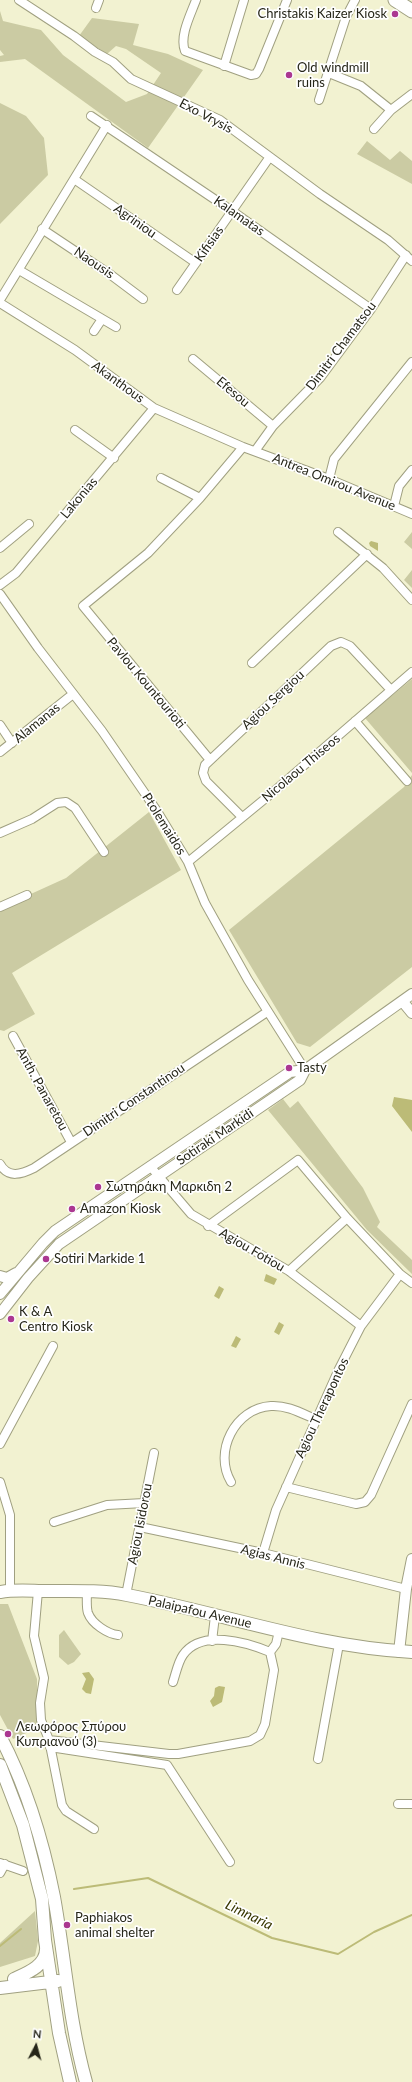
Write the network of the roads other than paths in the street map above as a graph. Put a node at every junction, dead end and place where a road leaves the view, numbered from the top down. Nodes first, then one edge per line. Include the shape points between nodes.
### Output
1 (19, 0) edge
2 (99, 0) edge
3 (196, 0) edge
4 (244, 0) edge
5 (287, 0) edge
6 (355, 0) edge
7 (395, 0) edge
8 (96, 8) dead end
9 (412, 11) edge
10 (224, 66) junction
11 (329, 72) junction
12 (412, 94) edge
13 (319, 100) dead end
14 (391, 110) junction
15 (91, 116) dead end
16 (106, 125) junction
17 (374, 130) dead end
18 (269, 158) junction
19 (74, 179) junction
20 (232, 211) junction
21 (42, 229) junction
22 (409, 258) edge
23 (196, 263) junction
24 (19, 270) junction
25 (177, 290) dead end
26 (143, 299) dead end
27 (0, 302) edge
28 (371, 308) junction
29 (102, 319) junction
30 (116, 327) dead end
31 (94, 331) dead end
32 (193, 359) dead end
33 (412, 362) edge
34 (154, 408) junction
35 (273, 426) junction
36 (75, 430) dead end
37 (243, 447) junction
38 (255, 450) junction
39 (114, 458) junction
40 (412, 470) edge
41 (161, 478) dead end
42 (329, 479) junction
43 (200, 498) junction
44 (394, 506) junction
45 (412, 514) edge
46 (29, 524) dead end
47 (338, 532) dead end
48 (0, 548) edge
49 (367, 554) junction
50 (0, 586) edge
51 (0, 594) edge
52 (412, 600) edge
53 (252, 663) dead end
54 (412, 672) edge
55 (390, 690) junction
56 (73, 694) junction
57 (355, 722) junction
58 (0, 725) edge
59 (12, 743) junction
60 (0, 752) edge
61 (210, 760) junction
62 (407, 781) dead end
63 (242, 816) junction
64 (0, 833) edge
65 (104, 852) dead end
66 (188, 862) junction
67 (27, 895) dead end
68 (0, 907) edge
69 (412, 994) edge
70 (403, 1002) junction
71 (267, 1012) junction
72 (412, 1013) edge
73 (13, 1036) dead end
74 (305, 1070) junction
75 (71, 1142) junction
76 (0, 1164) edge
77 (150, 1166) junction
78 (158, 1175) junction
79 (347, 1218) junction
80 (208, 1226) junction
81 (289, 1271) junction
82 (16, 1273) junction
83 (400, 1274) junction
84 (0, 1276) edge
85 (412, 1283) edge
86 (1, 1291) edge
87 (10, 1300) junction
88 (1, 1310) edge
89 (361, 1326) junction
90 (53, 1346) dead end
91 (412, 1404) edge
92 (315, 1419) junction
93 (0, 1444) edge
94 (154, 1453) dead end
95 (0, 1482) edge
96 (231, 1482) dead end
97 (286, 1487) junction
98 (144, 1504) junction
99 (54, 1522) dead end
100 (140, 1527) junction
101 (263, 1553) junction
102 (412, 1559) edge
103 (406, 1589) junction
104 (5, 1591) edge
105 (38, 1591) junction
106 (87, 1591) junction
107 (126, 1595) junction
108 (215, 1616) junction
109 (279, 1631) junction
110 (118, 1635) dead end
111 (212, 1641) junction
112 (339, 1644) junction
113 (270, 1652) junction
114 (399, 1652) junction
115 (412, 1652) edge
116 (174, 1682) dead end
117 (0, 1736) edge
118 (50, 1743) junction
119 (136, 1750) junction
120 (139, 1759) junction
121 (318, 1759) dead end
122 (0, 1765) edge
123 (398, 1804) dead end
124 (412, 1804) edge
125 (94, 1829) dead end
126 (230, 1862) dead end
127 (2, 1864) edge
128 (23, 1871) dead end
129 (0, 1873) edge
130 (44, 1940) junction
131 (65, 1977) junction
132 (51, 1978) junction
133 (14, 1979) junction
134 (0, 1980) edge
135 (0, 1988) edge
136 (70, 2082) edge
137 (86, 2082) edge

1 - 18 street, Exo Vrysis via 113,62 131,79 220,120
2 - 8 street
3 - 10 street via 183,45 185,50
4 - 10 street
5 - 10 street via 256,74 251,76
6 - 11 street via 346,17
7 - 9 main road
11 - 13 street
11 - 14 street via 361,86
12 - 14 street
14 - 17 street
15 - 16 street, Kalamatas
16 - 19 street
16 - 20 street, Kalamatas
18 - 20 street, Kifisias
18 - 22 street, Exo Vrysis via 388,240
19 - 21 street
19 - 23 street, Agriniou
20 - 23 street, Kifisias
20 - 28 street, Kalamatas
21 - 24 street
21 - 26 street, Naousis
22 - 28 street, Dimitri Chamatsou
23 - 25 street, Kifisias
24 - 27 street
24 - 29 street
27 - 34 street, Akanthous via 75,350
28 - 35 street, Dimitri Chamatsou via 320,378
29 - 30 street
29 - 31 street
32 - 35 street, Efesou
33 - 42 street via 334,459
34 - 37 street, Akanthous
34 - 39 street, Lakonias
35 - 38 street, Dimitri Chamatsou
36 - 39 street
37 - 38 street, Akanthous
37 - 43 street
38 - 42 street, Antrea Omirou Avenue
39 - 50 street, Lakonias via 16,573
40 - 44 street via 399,486
41 - 43 street
42 - 44 street, Antrea Omirou Avenue
43 - 61 street, Pavlou Kountourioti via 148,553 83,606
44 - 45 street, Antrea Omirou Avenue
46 - 48 street
47 - 49 street
49 - 52 street
49 - 53 street
51 - 56 street, Ptolemaidos
54 - 55 street, Nicolaou Thiseos
55 - 57 street, Nicolaou Thiseos
55 - 61 street, Agiou Sergiou via 350,646 336,643
56 - 59 street, Alamanas
56 - 66 street, Ptolemaidos via 124,762
57 - 62 street
57 - 63 street, Nicolaou Thiseos
58 - 59 street
59 - 60 street, Alamanas
61 - 63 street via 203,770 206,781
63 - 66 street, Nicolaou Thiseos
64 - 65 street via 32,819 57,803 66,802 75,808
66 - 71 street, Ptolemaidos via 219,929
67 - 68 street
69 - 70 street, Sotiraki Markidi
70 - 72 street
70 - 74 street, Sotiraki Markidi
71 - 74 street, Ptolemaidos
71 - 75 street, Dimitri Constantinou
73 - 75 street, Anth. Panaretou
74 - 77 street, Sotiraki Markidi via 290,1072
74 - 78 street, Sotiraki Markidi via 300,1080
75 - 76 street, Dimitri Constantinou via 27,1172 13,1174 7,1172
77 - 78 street, Agiou Fotiou
77 - 82 street, Sotiraki Markidi via 55,1231
78 - 80 street, Agiou Fotiou via 191,1214
78 - 87 street, Sotiraki Markidi via 59,1244
79 - 80 street via 298,1160
79 - 81 street
79 - 83 street
80 - 81 street, Agiou Fotiou
81 - 89 street, Agiou Fotiou
82 - 84 street via 8,1278
82 - 86 street, Sotiraki Markidi
83 - 85 street
83 - 89 street, Agiou Therapontos
86 - 87 street
87 - 88 street, Sotiraki Markidi
89 - 92 street, Agiou Therapontos
90 - 93 street
91 - 97 street via 371,1495 365,1502 356,1504
92 - 96 street via 294,1410 272,1406 255,1409 245,1415 229,1437 223,1460
92 - 97 street, Agiou Therapontos
94 - 98 street, Agiou Isidorou
95 - 104 street via 10,1515
97 - 101 street, Agiou Therapontos
98 - 99 street via 107,1505
98 - 100 street, Agiou Isidorou
100 - 101 street, Agias Annis
100 - 107 street, Agiou Isidorou
101 - 103 street, Agias Annis
102 - 103 street
103 - 114 street
104 - 105 main road, Palaipafou Avenue
105 - 106 main road, Palaipafou Avenue
105 - 118 street via 34,1636 44,1678 40,1703 41,1720
106 - 107 main road, Palaipafou Avenue
106 - 110 street via 88,1613 91,1618 107,1632
107 - 108 main road, Palaipafou Avenue
108 - 109 main road, Palaipafou Avenue
108 - 111 street
109 - 112 main road, Palaipafou Avenue
109 - 113 street via 276,1644
111 - 113 street via 257,1646
111 - 116 street via 198,1643 188,1649 182,1656
112 - 114 main road, Palaipafou Avenue
112 - 121 street
113 - 119 street via 274,1670 272,1688 263,1730 256,1738 178,1754
114 - 115 main road, Palaipafou Avenue
117 - 131 main road via 36,1821 54,1897
118 - 119 street
118 - 120 street
118 - 125 street via 62,1805 66,1811
119 - 120 street
120 - 126 street via 170,1767
122 - 130 main road via 23,1825 36,1872 42,1899
123 - 124 street
127 - 128 street
127 - 129 street
130 - 132 main road
130 - 133 main road via 46,1951 40,1964
131 - 132 main road
131 - 137 main road
132 - 133 main road
132 - 135 main road
132 - 136 main road via 59,2033
133 - 134 main road

